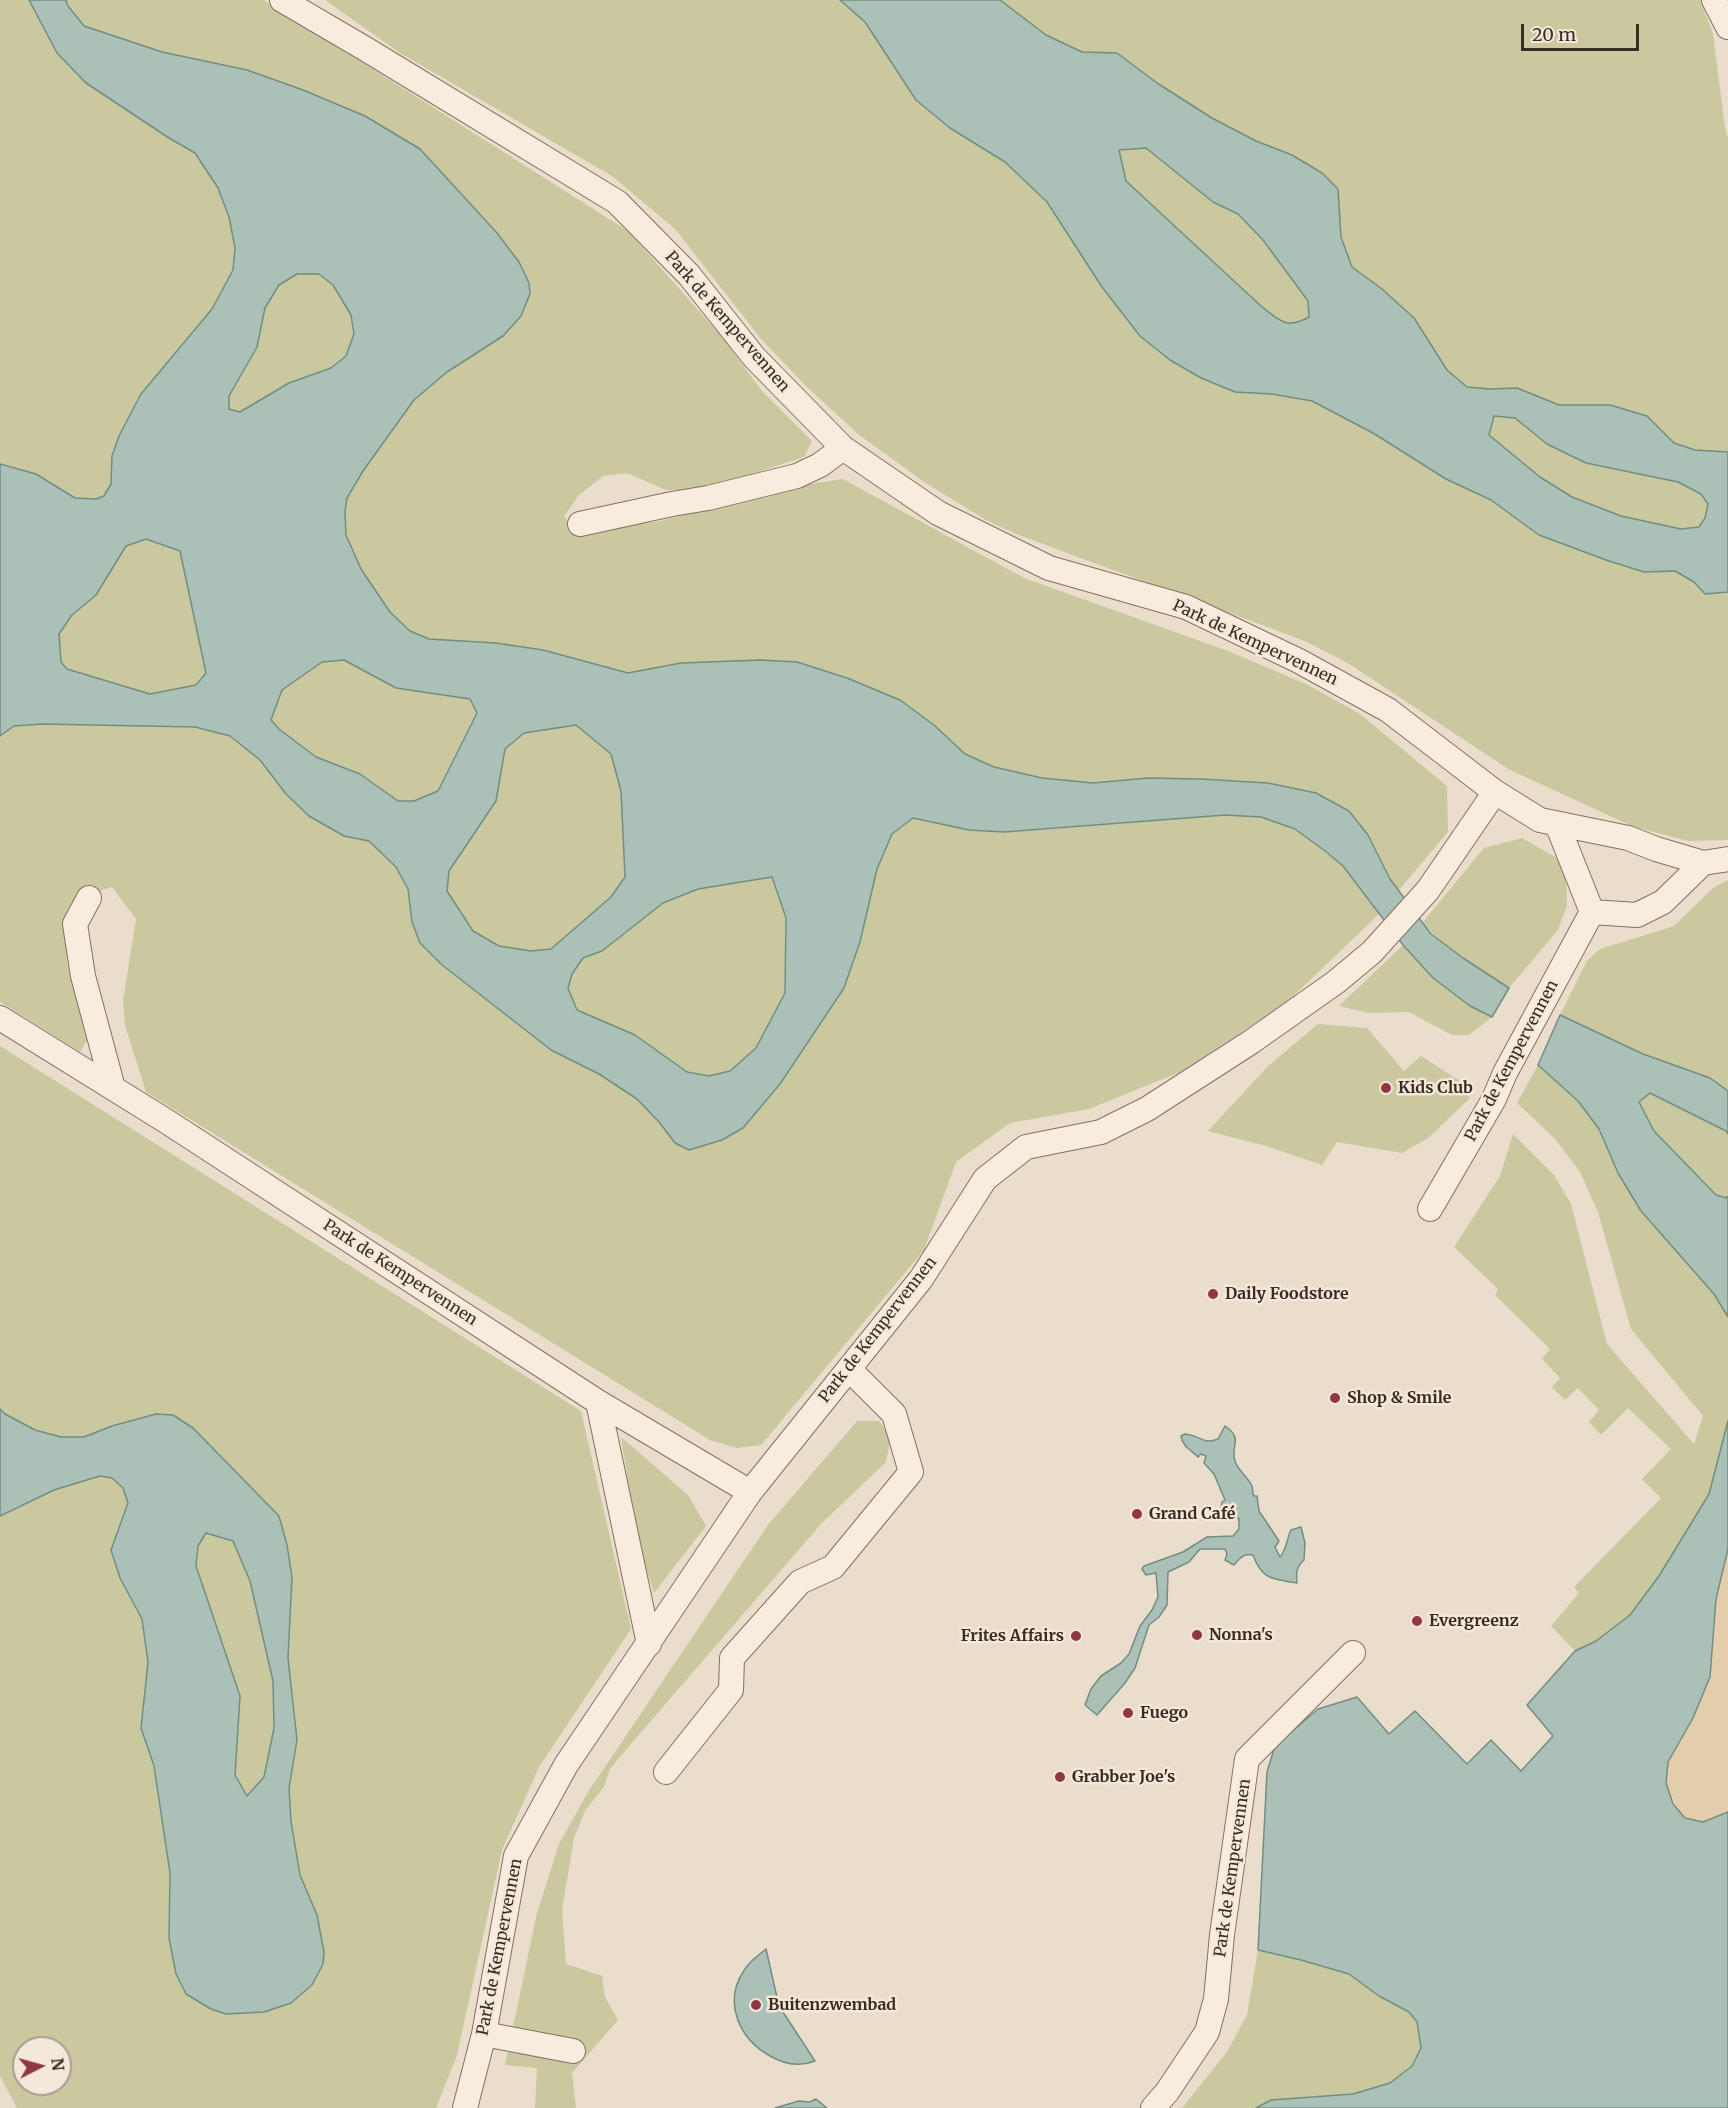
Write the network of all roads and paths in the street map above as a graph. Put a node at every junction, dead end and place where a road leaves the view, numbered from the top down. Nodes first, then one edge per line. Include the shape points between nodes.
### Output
1 (282, 0) edge
2 (1714, 0) edge
3 (1728, 27) edge
4 (843, 448) junction
5 (580, 524) dead end
6 (1496, 792) junction
7 (1557, 824) junction
8 (1728, 859) edge
9 (1703, 863) junction
10 (89, 898) dead end
11 (1592, 912) junction
12 (0, 1018) edge
13 (113, 1088) junction
14 (1430, 1209) dead end
15 (849, 1369) junction
16 (598, 1402) junction
17 (750, 1492) junction
18 (649, 1644) junction
19 (1353, 1653) dead end
20 (666, 1772) dead end
21 (484, 2034) junction
22 (573, 2051) dead end
23 (465, 2108) edge
24 (1153, 2108) edge

1 - 4 lane, Park de Kempervennen via 617,202 689,275 754,357
2 - 3 lane
4 - 5 lane via 796,476
4 - 6 lane, Park de Kempervennen via 938,513 1049,568 1186,607 1299,661 1388,710
6 - 7 lane, Park de Kempervennen via 1540,820
6 - 15 lane, Park de Kempervennen via 1428,890 1372,952 1336,982 1147,1109 1101,1132 1026,1147 986,1179 921,1279
7 - 9 lane, Park de Kempervennen via 1628,838
7 - 11 lane
8 - 9 lane, Park de Kempervennen
9 - 11 lane via 1663,902 1637,915
10 - 13 lane via 75,924 83,976
11 - 14 lane, Park de Kempervennen via 1494,1099
12 - 13 lane, Park de Kempervennen
13 - 16 lane, Park de Kempervennen
15 - 17 lane, Park de Kempervennen
15 - 20 lane via 894,1414 911,1472 832,1568 800,1582 732,1658 731,1690
16 - 17 lane, Park de Kempervennen
16 - 18 lane
17 - 18 lane, Park de Kempervennen
18 - 21 lane, Park de Kempervennen via 566,1765 516,1856
19 - 24 lane, Park de Kempervennen via 1247,1759 1216,1999 1207,2032
21 - 22 lane
21 - 23 lane, Park de Kempervennen

